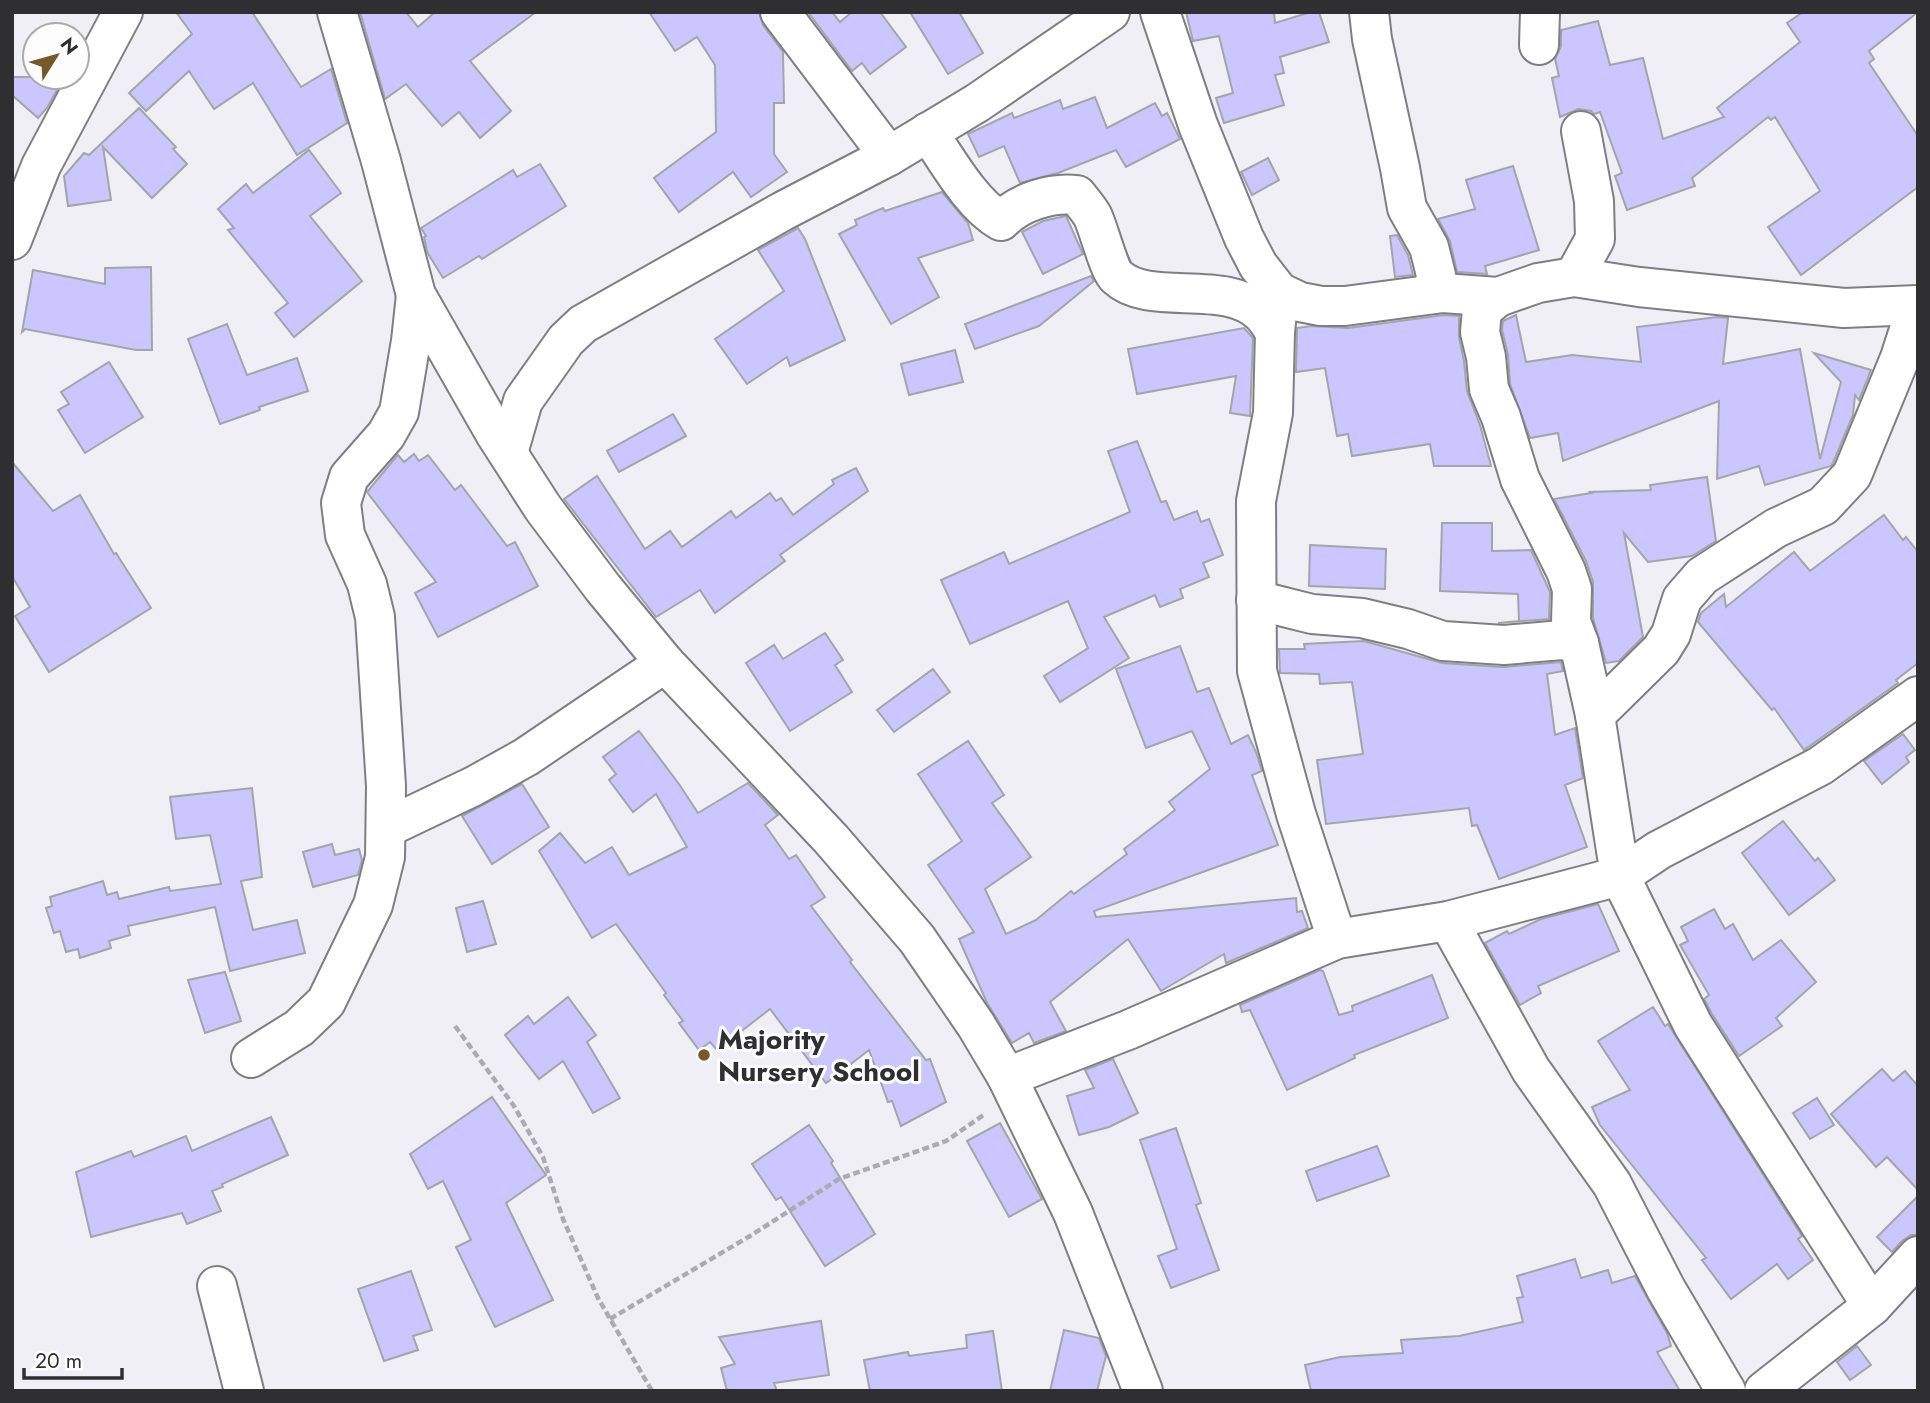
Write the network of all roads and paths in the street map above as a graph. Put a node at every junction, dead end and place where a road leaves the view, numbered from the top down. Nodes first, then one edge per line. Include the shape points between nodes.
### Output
1 (123, 12) edge
2 (337, 12) edge
3 (780, 12) edge
4 (1110, 12) edge
5 (1160, 12) edge
6 (1369, 12) edge
7 (1581, 131) dead end
8 (928, 132) junction
9 (888, 156) junction
10 (12, 240) edge
11 (1574, 277) junction
12 (1279, 292) junction
13 (1433, 294) junction
14 (416, 295) junction
15 (1498, 297) junction
16 (1918, 305) edge
17 (1275, 332) junction
18 (508, 453) junction
19 (1256, 600) junction
20 (1579, 643) junction
21 (666, 663) junction
22 (1918, 696) edge
23 (1595, 715) junction
24 (386, 828) junction
25 (1620, 876) junction
26 (1448, 921) junction
27 (1337, 939) junction
28 (455, 1026) dead end
29 (251, 1058) dead end
30 (1007, 1077) junction
31 (1918, 1256) edge
32 (217, 1286) dead end
33 (1872, 1306) junction
34 (610, 1319) junction
35 (244, 1391) edge
36 (652, 1391) edge
37 (1143, 1391) edge
38 (1726, 1391) edge
39 (1764, 1391) edge

1 - 10 street via 41,166
2 - 14 street
3 - 9 street
4 - 8 street
5 - 12 street via 1198,125 1244,238
6 - 13 street via 1406,208 1429,247 1436,275
7 - 11 street via 1594,201 1595,239
8 - 9 street
8 - 17 street via 990,215 1001,221 1026,204 1053,195 1077,195 1092,214 1116,276 1145,291 1191,292 1246,303 1261,313
9 - 18 street via 583,324 566,340 523,401
11 - 15 street
11 - 16 street via 1844,309
12 - 13 street via 1321,306
12 - 17 street
13 - 15 street
14 - 18 street
14 - 24 street via 399,412 386,435 349,477 341,503 345,535 367,584 375,617
15 - 20 street via 1482,310 1480,332 1489,389 1520,479 1566,571 1572,589 1571,622
16 - 23 street via 1852,475 1824,506 1776,528 1702,576 1682,599 1661,650
17 - 19 street via 1273,413 1256,501
18 - 21 street via 603,588
19 - 20 street via 1312,614 1362,618 1443,641
19 - 27 street via 1257,671 1296,814
20 - 23 street
21 - 24 street via 526,757
21 - 30 street via 831,839 917,939
22 - 25 street via 1820,766 1659,850
23 - 25 street
24 - 29 street via 385,857 373,905 326,1002 299,1028
25 - 26 street
25 - 33 street via 1693,1025
26 - 27 street
26 - 38 street via 1531,1070 1612,1184
27 - 30 street
28 - 34 path via 514,1106 543,1157 563,1219
30 - 34 path via 986,1113 946,1141 839,1179
30 - 37 street via 1073,1213
31 - 33 street
32 - 35 street
33 - 39 street
34 - 36 path

